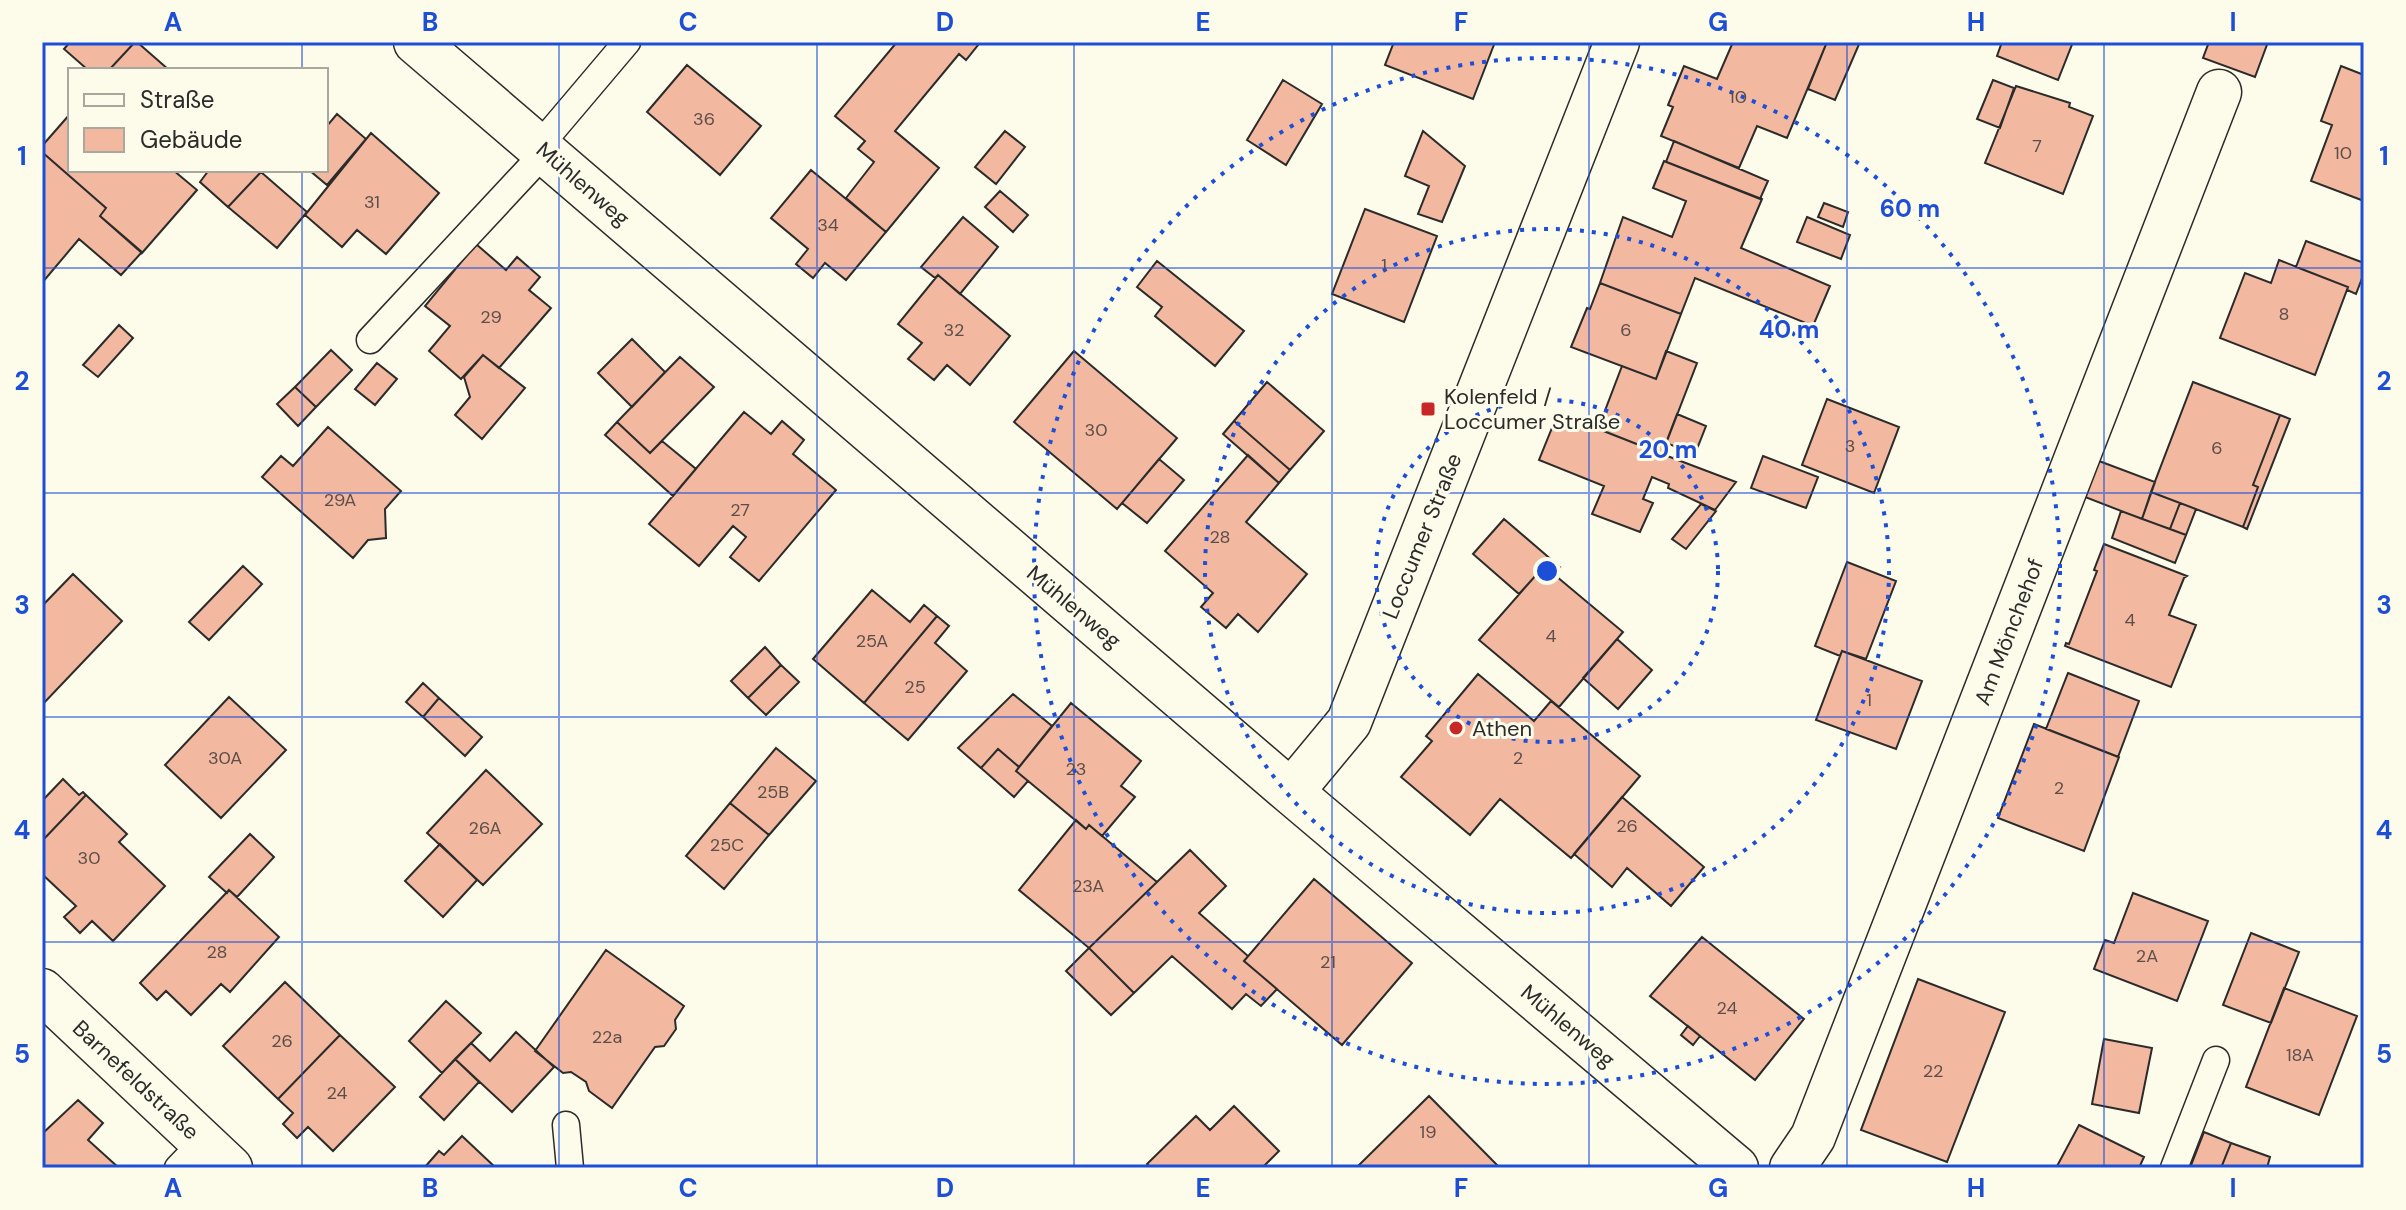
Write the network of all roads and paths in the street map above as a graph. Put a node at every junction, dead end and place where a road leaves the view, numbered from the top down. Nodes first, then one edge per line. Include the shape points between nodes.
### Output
1 (416, 42) edge
2 (627, 42) edge
3 (1617, 42) edge
4 (2219, 92) dead end
5 (542, 149) junction
6 (370, 340) dead end
7 (1291, 792) junction
8 (42, 991) edge
9 (2216, 1060) dead end
10 (566, 1125) dead end
11 (203, 1159) edge
12 (570, 1168) edge
13 (1736, 1168) edge
14 (1792, 1168) edge
15 (2174, 1168) edge

1 - 5 street, Mühlenweg
2 - 5 lane
3 - 7 street, Loccumer Straße via 1349,722
4 - 14 street, Am Mönchehof via 1813,1137
5 - 6 lane
5 - 7 street, Mühlenweg
7 - 13 street, Mühlenweg
8 - 11 street, Barnefeldstraße
9 - 15 lane
10 - 12 lane

